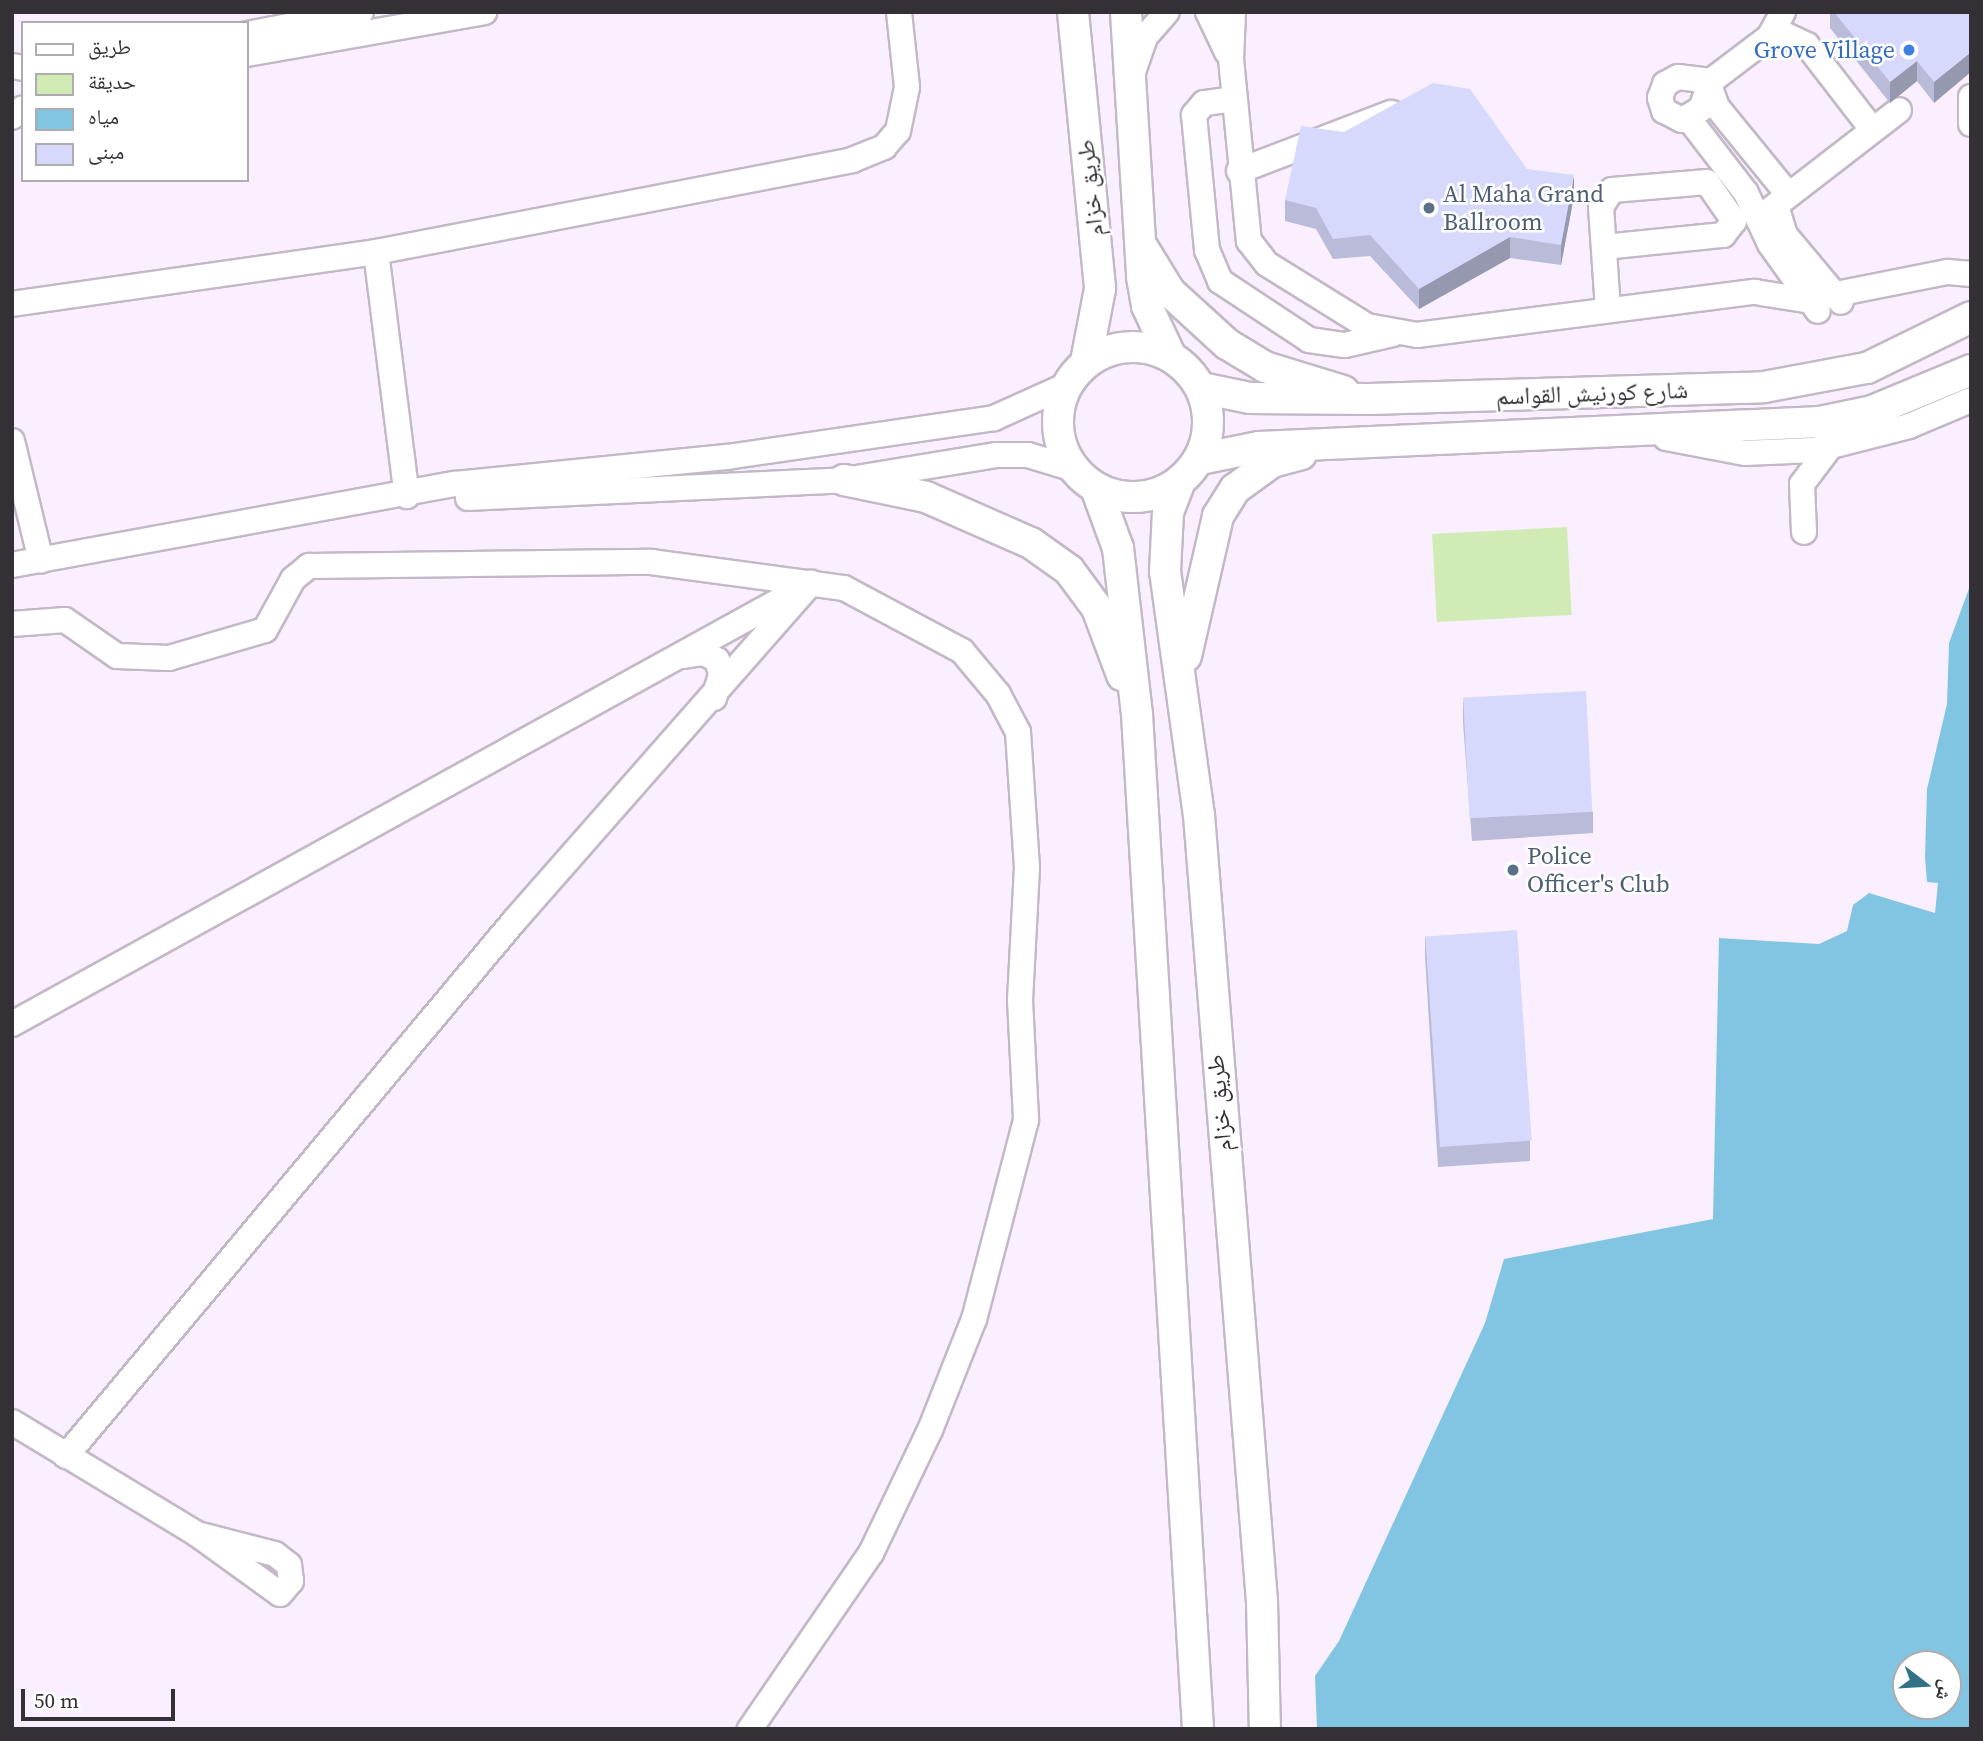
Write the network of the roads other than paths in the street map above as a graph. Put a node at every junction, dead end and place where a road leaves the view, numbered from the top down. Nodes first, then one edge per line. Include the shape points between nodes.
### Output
1 (361, 12) edge
2 (484, 12) edge
3 (899, 12) edge
4 (1073, 12) edge
5 (1126, 12) edge
6 (1167, 12) edge
7 (1208, 12) edge
8 (1233, 12) edge
9 (1779, 21) edge
10 (294, 27) edge
11 (248, 34) edge
12 (248, 53) edge
13 (1231, 59) junction
14 (1710, 81) junction
15 (1133, 97) junction
16 (1971, 97) edge
17 (1234, 99) junction
18 (1410, 106) edge
19 (1899, 110) dead end
20 (1689, 119) junction
21 (1971, 124) edge
22 (1872, 129) junction
23 (1239, 171) junction
24 (1774, 207) junction
25 (1139, 241) junction
26 (1604, 247) junction
27 (376, 252) junction
28 (1971, 274) edge
29 (1971, 292) edge
30 (1828, 302) junction
31 (12, 304) edge
32 (1608, 309) junction
33 (1970, 317) edge
34 (1395, 333) junction
35 (1170, 355) junction
36 (1086, 362) junction
37 (1971, 370) edge
38 (1067, 385) junction
39 (1201, 387) junction
40 (1370, 399) junction
41 (1971, 400) edge
42 (1627, 435) junction
43 (12, 441) edge
44 (1336, 444) junction
45 (1830, 447) junction
46 (1767, 455) junction
47 (1200, 459) junction
48 (1085, 479) junction
49 (844, 480) junction
50 (1180, 481) junction
51 (1802, 484) junction
52 (418, 494) junction
53 (1804, 532) dead end
54 (41, 561) junction
55 (12, 565) edge
56 (811, 583) junction
57 (12, 624) edge
58 (681, 656) junction
59 (1180, 687) junction
60 (714, 698) junction
61 (1137, 714) junction
62 (12, 1024) edge
63 (12, 1422) edge
64 (65, 1456) junction
65 (197, 1534) dead end
66 (750, 1729) edge
67 (1198, 1729) edge
68 (1265, 1729) edge

1 - 10 street
2 - 10 street
3 - 27 street via 907,87 898,131 884,147 852,160
4 - 36 main road, طريق خزام via 1100,289
5 - 15 main road, طريق خزام
6 - 15 street via 1137,56
7 - 13 street
8 - 13 street
9 - 14 street
9 - 22 street via 1807,46
10 - 11 street
10 - 12 street
13 - 17 street
14 - 20 street via 1701,109
14 - 20 street via 1678,77 1661,91 1664,111
14 - 24 street via 1717,107
15 - 25 main road, طريق خزام
16 - 21 street
17 - 23 street
17 - 34 street via 1204,103 1194,115 1207,250 1220,281 1321,344
18 - 23 street
19 - 22 street
20 - 24 street
22 - 24 street
23 - 34 street via 1245,226 1257,253 1352,318
24 - 30 street
25 - 35 main road, طريق خزام via 1147,306
25 - 40 main road via 1170,292 1227,344 1265,367
26 - 26 street via 1601,207 1618,188 1707,182 1734,221 1723,235
26 - 32 street
27 - 31 street
27 - 52 street
28 - 30 street
29 - 30 street via 1954,284
30 - 32 street via 1789,312 1742,296
32 - 34 street
33 - 40 main road, شارع كورنيش القواسم via 1926,344 1817,381
35 - 36 main road via 1142,346 1112,349
35 - 39 main road
36 - 38 main road
37 - 42 main road, شارع كورنيش القواسم via 1872,411 1820,422
38 - 48 main road via 1059,424
38 - 52 street via 994,418 727,457 455,484
39 - 40 main road, شارع كورنيش القواسم via 1250,398
39 - 47 main road via 1209,411
41 - 45 street, شارع كورنيش القواسم via 1909,426
42 - 44 main road, شارع كورنيش القواسم
42 - 46 street, شارع كورنيش القواسم
43 - 54 street
44 - 47 main road, شارع كورنيش القواسم via 1224,450
44 - 59 main road via 1272,462 1235,489 1206,550
45 - 46 street, شارع كورنيش القواسم
45 - 51 street
46 - 51 street
47 - 50 main road
48 - 49 street via 1028,455
48 - 50 main road via 1125,497 1154,495
48 - 61 main road via 1118,548
49 - 52 street via 454,499
49 - 61 main road via 926,497 1031,543 1069,570 1097,608
50 - 59 main road, طريق خزام via 1164,543
51 - 53 street
52 - 54 street
54 - 55 street
56 - 57 street via 651,562 309,566 293,579 265,630 249,639 141,660 117,656 65,620
56 - 58 street
56 - 60 street
56 - 66 street via 874,600 962,650 998,694 1018,732 1027,867 1020,1000 1026,1120 974,1319 930,1430 871,1553
58 - 60 street via 704,653 716,660 721,674
58 - 62 street
59 - 68 main road, طريق خزام via 1199,815 1262,1601
60 - 64 street via 515,920
61 - 67 main road
63 - 64 street
64 - 65 street

